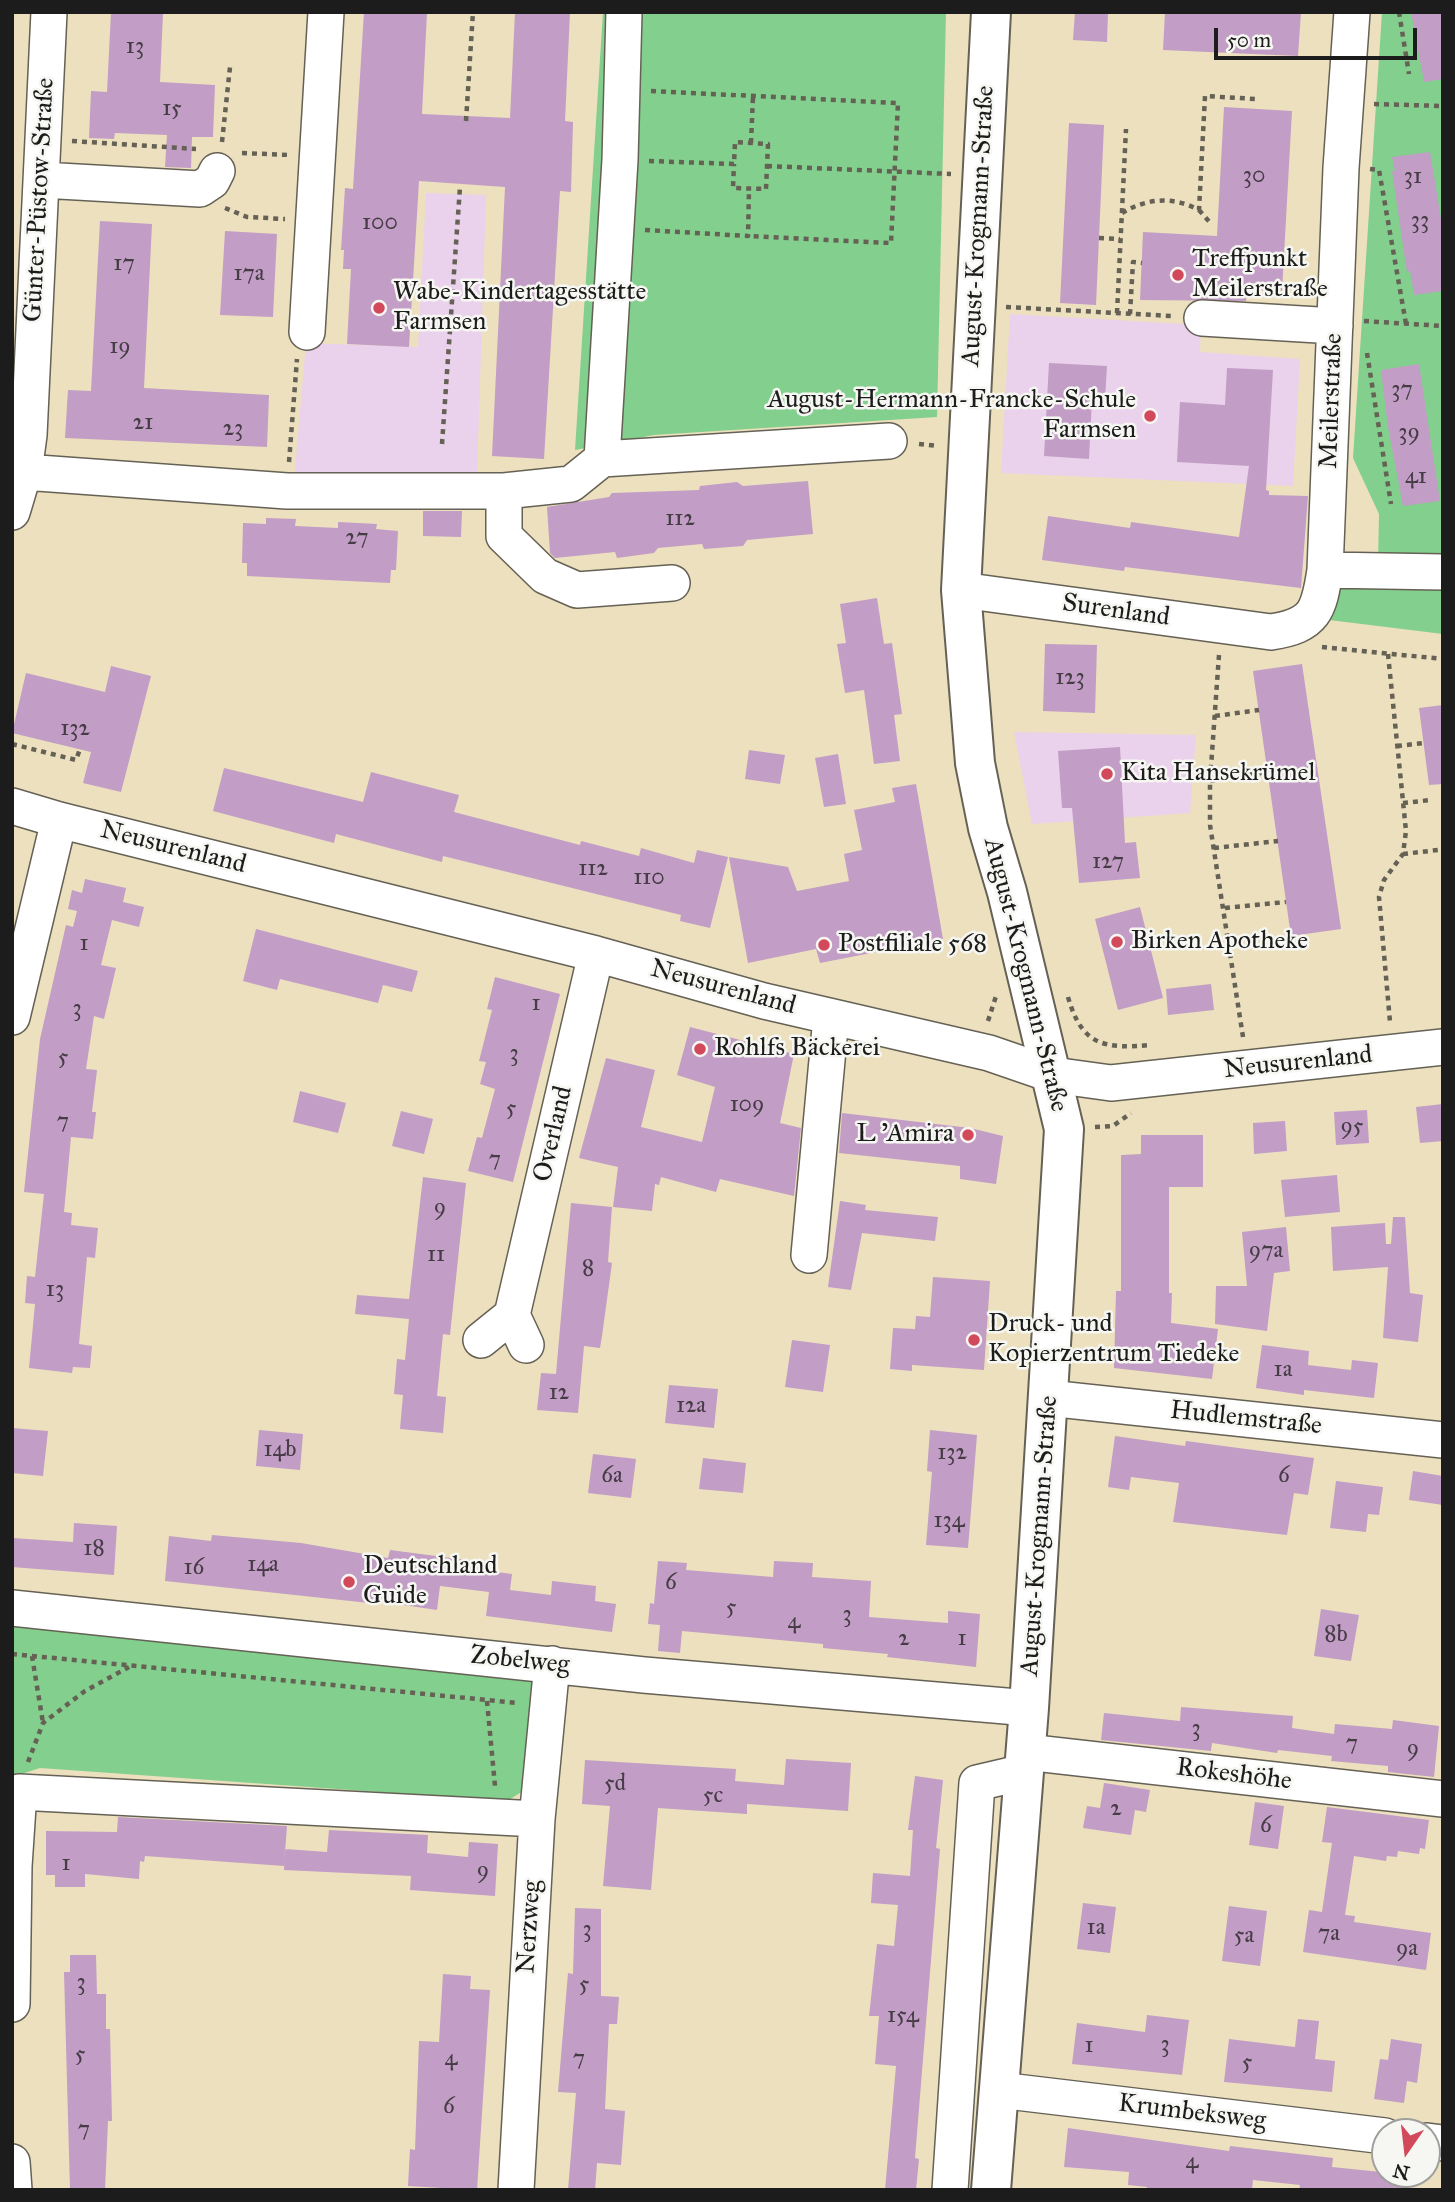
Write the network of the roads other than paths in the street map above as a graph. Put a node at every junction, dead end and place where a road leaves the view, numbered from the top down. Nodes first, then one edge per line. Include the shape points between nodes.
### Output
1 (49, 12) edge
2 (326, 12) edge
3 (624, 12) edge
4 (991, 12) edge
5 (1352, 12) edge
6 (220, 156) road end
7 (42, 180) junction
8 (1202, 318) road end
9 (1349, 330) junction
10 (307, 332) dead end
11 (889, 441) dead end
12 (602, 459) junction
13 (24, 472) junction
14 (504, 491) junction
15 (12, 512) edge
16 (1325, 570) junction
17 (1443, 572) edge
18 (672, 583) dead end
19 (961, 590) junction
20 (1271, 632) joint
21 (12, 806) edge
22 (59, 820) junction
23 (596, 954) junction
24 (12, 1017) edge
25 (831, 1017) junction
26 (1443, 1047) edge
27 (1053, 1075) junction
28 (809, 1255) dead end
29 (481, 1340) dead end
30 (1048, 1398) junction
31 (1443, 1440) edge
32 (12, 1608) edge
33 (552, 1664) junction
34 (1029, 1708) junction
35 (1025, 1762) junction
36 (1443, 1799) edge
37 (537, 1819) junction
38 (13, 1866) edge
39 (12, 2004) edge
40 (999, 2090) junction
41 (1371, 2134) edge
42 (12, 2162) edge
43 (13, 2190) edge
44 (516, 2190) edge
45 (950, 2190) edge
46 (990, 2190) edge

1 - 7 street, Günter-Püstow-Straße
2 - 10 street
3 - 12 street
4 - 19 main road, August-Krogmann-Straße
5 - 9 street, Meilerstraße via 1341,168
6 - 7 street via 212,181 200,188
7 - 13 street, Günter-Püstow-Straße
8 - 9 street
9 - 16 street, Meilerstraße
11 - 12 street
12 - 14 street via 571,484
13 - 14 street via 287,491
13 - 15 street, Günter-Püstow-Straße
14 - 18 street via 504,537 545,576 577,590
16 - 17 street
16 - 20 street, Meilerstraße via 1313,615 1296,628
19 - 20 street, Surenland
19 - 27 main road, August-Krogmann-Straße via 975,763
21 - 22 street, Neusurenland
22 - 23 street, Neusurenland
22 - 24 street
23 - 25 street, Neusurenland
23 - 29 street, Overland via 519,1330
25 - 27 street, Neusurenland via 989,1054
25 - 28 street
26 - 27 street, Neusurenland via 1111,1083
27 - 30 main road, August-Krogmann-Straße via 1064,1129
30 - 31 street, Hudlemstraße
30 - 34 main road, August-Krogmann-Straße
32 - 33 street, Zobelweg
33 - 34 street, Zobelweg
33 - 37 street, Nerzweg
34 - 35 main road, August-Krogmann-Straße
35 - 36 street, Rokeshöhe
35 - 40 main road, August-Krogmann-Straße
35 - 45 street, Rokeshöhe via 977,1783
37 - 38 street via 19,1791
37 - 44 street, Nerzweg
38 - 39 street
40 - 41 street, Krumbeksweg
40 - 46 main road, August-Krogmann-Straße
42 - 43 street

